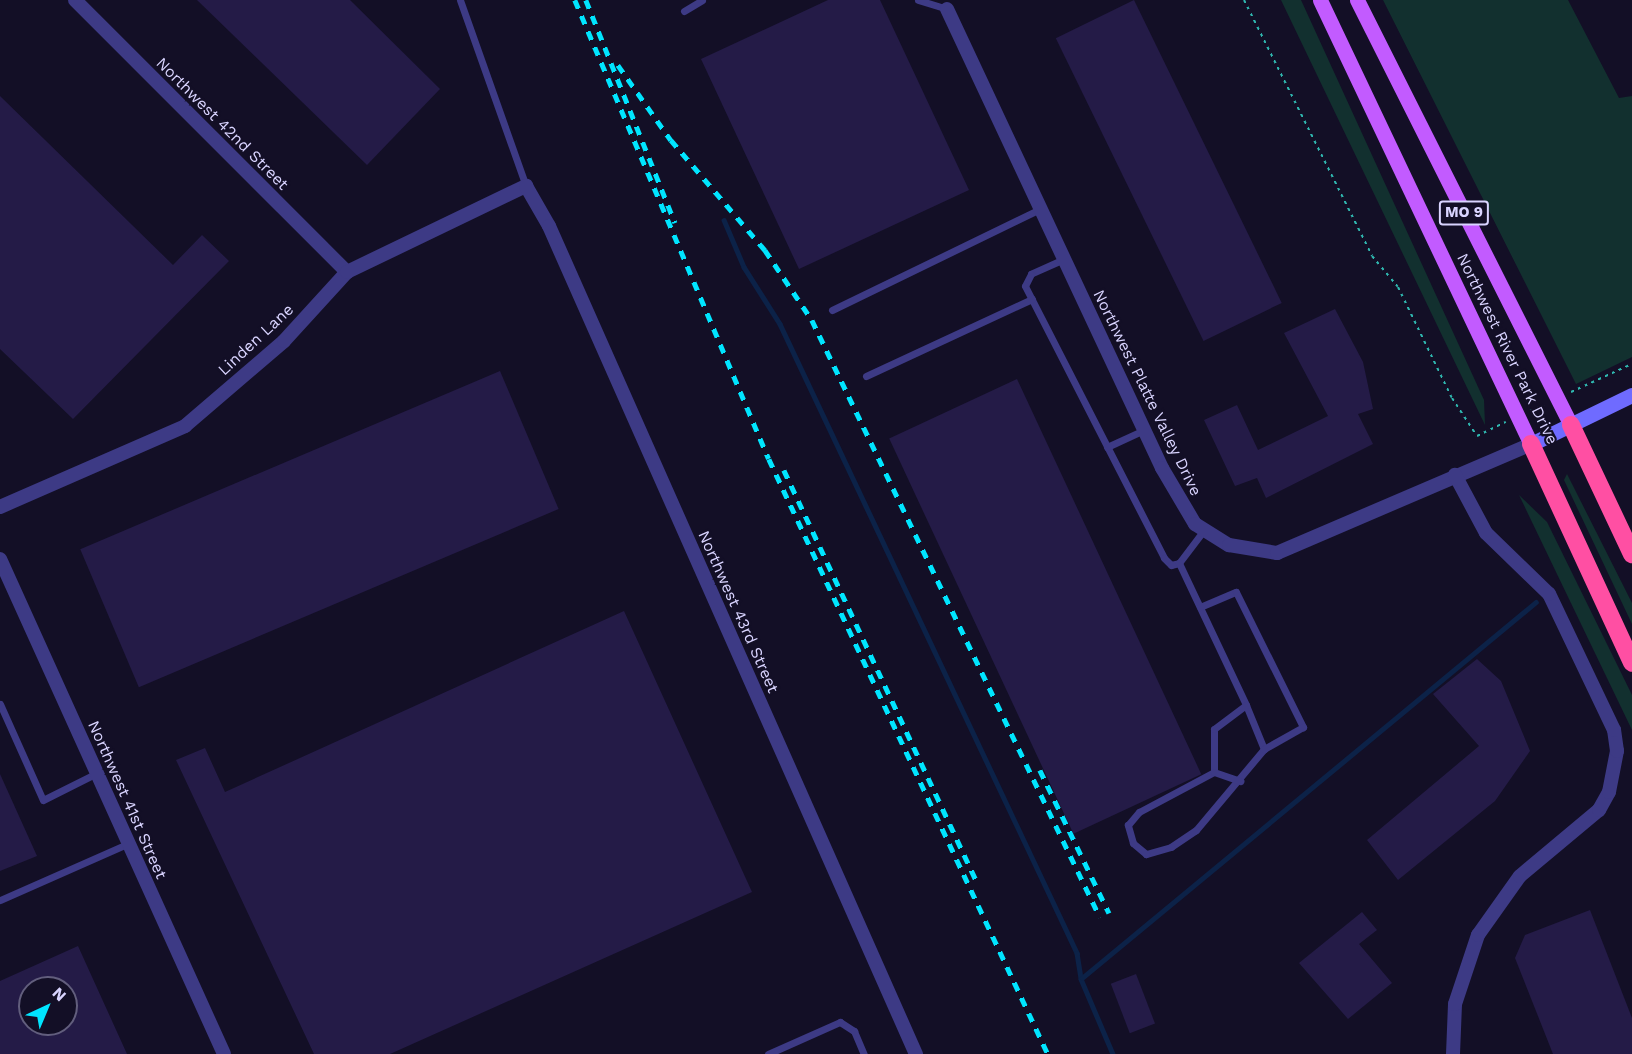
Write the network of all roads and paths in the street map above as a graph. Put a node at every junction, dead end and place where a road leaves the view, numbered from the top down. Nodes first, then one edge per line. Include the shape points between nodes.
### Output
1 (75, 0) edge
2 (460, 0) edge
3 (702, 0) edge
4 (918, 0) edge
5 (1244, 0) edge
6 (1320, 0) edge
7 (1357, 0) edge
8 (945, 5) edge
9 (684, 11) dead end
10 (526, 186) junction
11 (1041, 209) junction
12 (1064, 259) junction
13 (346, 272) junction
14 (1032, 299) junction
15 (832, 310) dead end
16 (1632, 364) edge
17 (866, 376) dead end
18 (1632, 395) edge
19 (1558, 398) junction
20 (1518, 417) junction
21 (1571, 425) junction
22 (1144, 430) junction
23 (1531, 444) junction
24 (1107, 447) junction
25 (1455, 475) junction
26 (0, 507) edge
27 (1203, 530) junction
28 (1632, 554) edge
29 (0, 560) edge
30 (1179, 563) junction
31 (1200, 607) junction
32 (1632, 663) edge
33 (0, 704) edge
34 (1246, 705) junction
35 (1264, 749) junction
36 (1214, 772) junction
37 (97, 773) junction
38 (1240, 781) junction
39 (129, 843) junction
40 (0, 900) edge
41 (224, 1054) edge
42 (768, 1054) edge
43 (864, 1054) edge
44 (916, 1054) edge
45 (1453, 1054) edge

1 - 13 street, Northwest 42nd Street
2 - 10 lane
3 - 9 lane
4 - 8 lane
5 - 20 path via 1372,256 1398,287 1470,427 1477,436
6 - 20 main road, Northwest River Park Drive / MO 9
7 - 19 main road, Northwest River Park Drive / MO 9
8 - 11 street, Northwest Platte Valley Drive
10 - 13 street, Linden Lane
10 - 44 street, Northwest 43rd Street via 549,226
11 - 12 street, Northwest Platte Valley Drive
11 - 15 lane
12 - 14 lane via 1031,274 1025,286
12 - 22 street, Northwest Platte Valley Drive
13 - 26 street, Linden Lane via 284,341 185,426
14 - 17 lane
14 - 24 lane
16 - 19 path
18 - 21 street
19 - 20 path
19 - 21 main road, Northwest River Park Drive / MO 9
20 - 23 main road, Northwest River Park Drive / MO 9
21 - 23 street
21 - 28 highway, Northwest River Park Drive / MO 9
22 - 24 lane
22 - 27 street, Northwest Platte Valley Drive via 1181,505
23 - 25 street, Northwest Platte Valley Drive
23 - 32 highway, Northwest River Park Drive / MO 9
24 - 30 lane via 1164,558 1171,565
25 - 27 street, Northwest Platte Valley Drive via 1277,553 1252,553
25 - 45 street via 1486,533 1549,594 1614,730 1617,751 1612,782 1599,810 1520,876 1478,935 1455,1004
27 - 30 lane
29 - 37 street, Northwest 41st Street
30 - 31 lane
31 - 34 lane
31 - 35 lane via 1236,592 1303,728
33 - 37 lane via 43,800
34 - 35 lane
34 - 36 lane via 1214,729
35 - 38 lane
36 - 38 lane
36 - 38 lane via 1139,812 1128,825 1133,843 1146,854 1171,847 1196,830
37 - 39 street, Northwest 41st Street
39 - 40 lane
39 - 41 street, Northwest 41st Street
42 - 43 lane via 840,1022 854,1031

